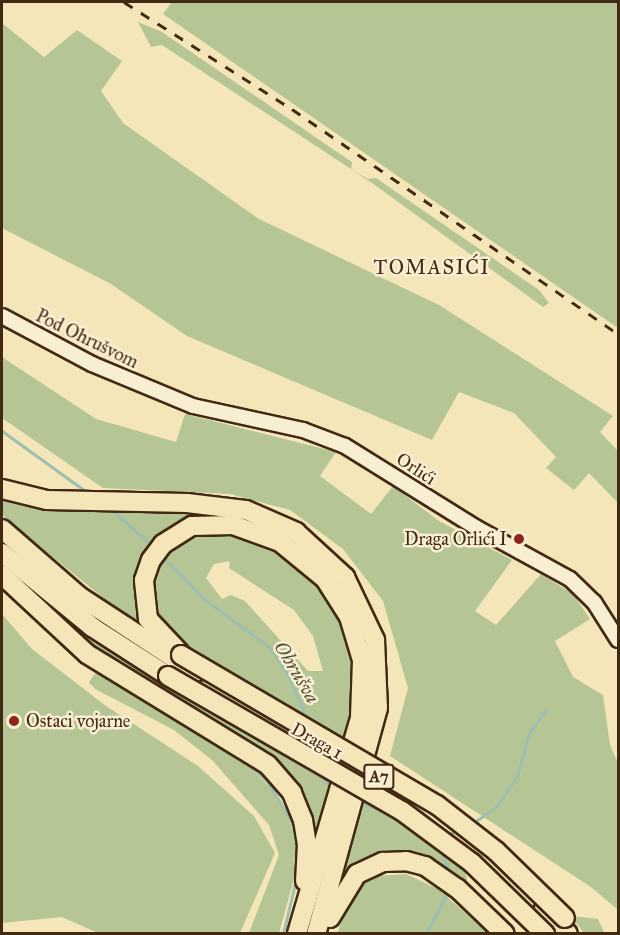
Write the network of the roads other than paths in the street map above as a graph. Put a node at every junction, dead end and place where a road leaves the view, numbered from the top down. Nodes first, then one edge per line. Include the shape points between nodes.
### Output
1 (2, 316) edge
2 (158, 391) joint
3 (2, 489) edge
4 (244, 518) junction
5 (2, 529) edge
6 (2, 553) edge
7 (2, 575) edge
8 (618, 640) edge
9 (175, 664) junction
10 (340, 822) junction
11 (560, 927) edge
12 (289, 933) edge
13 (297, 933) edge
14 (316, 933) edge
15 (324, 933) edge
16 (505, 933) edge
17 (579, 933) edge

1 - 2 street, Pod Ohrušvom via 92,364
2 - 8 street, Orlići via 207,411 303,430 345,446 471,525 570,579 594,602
3 - 4 highway via 47,500 187,503
4 - 9 highway via 192,526 163,544 151,560 144,580 148,619
4 - 10 highway, bridge via 292,549 338,597 362,660 364,736
5 - 9 highway, A7 via 79,596
6 - 9 highway, A7 via 92,627
7 - 12 highway via 87,654 268,765 283,781 300,811 307,844 306,874
9 - 11 highway, Draga 1 / A7, bridge via 402,811
9 - 11 highway, bridge via 437,805 520,872
10 - 13 highway
10 - 14 highway
11 - 17 highway
15 - 16 highway via 347,884 364,868 391,861 417,863 434,872

